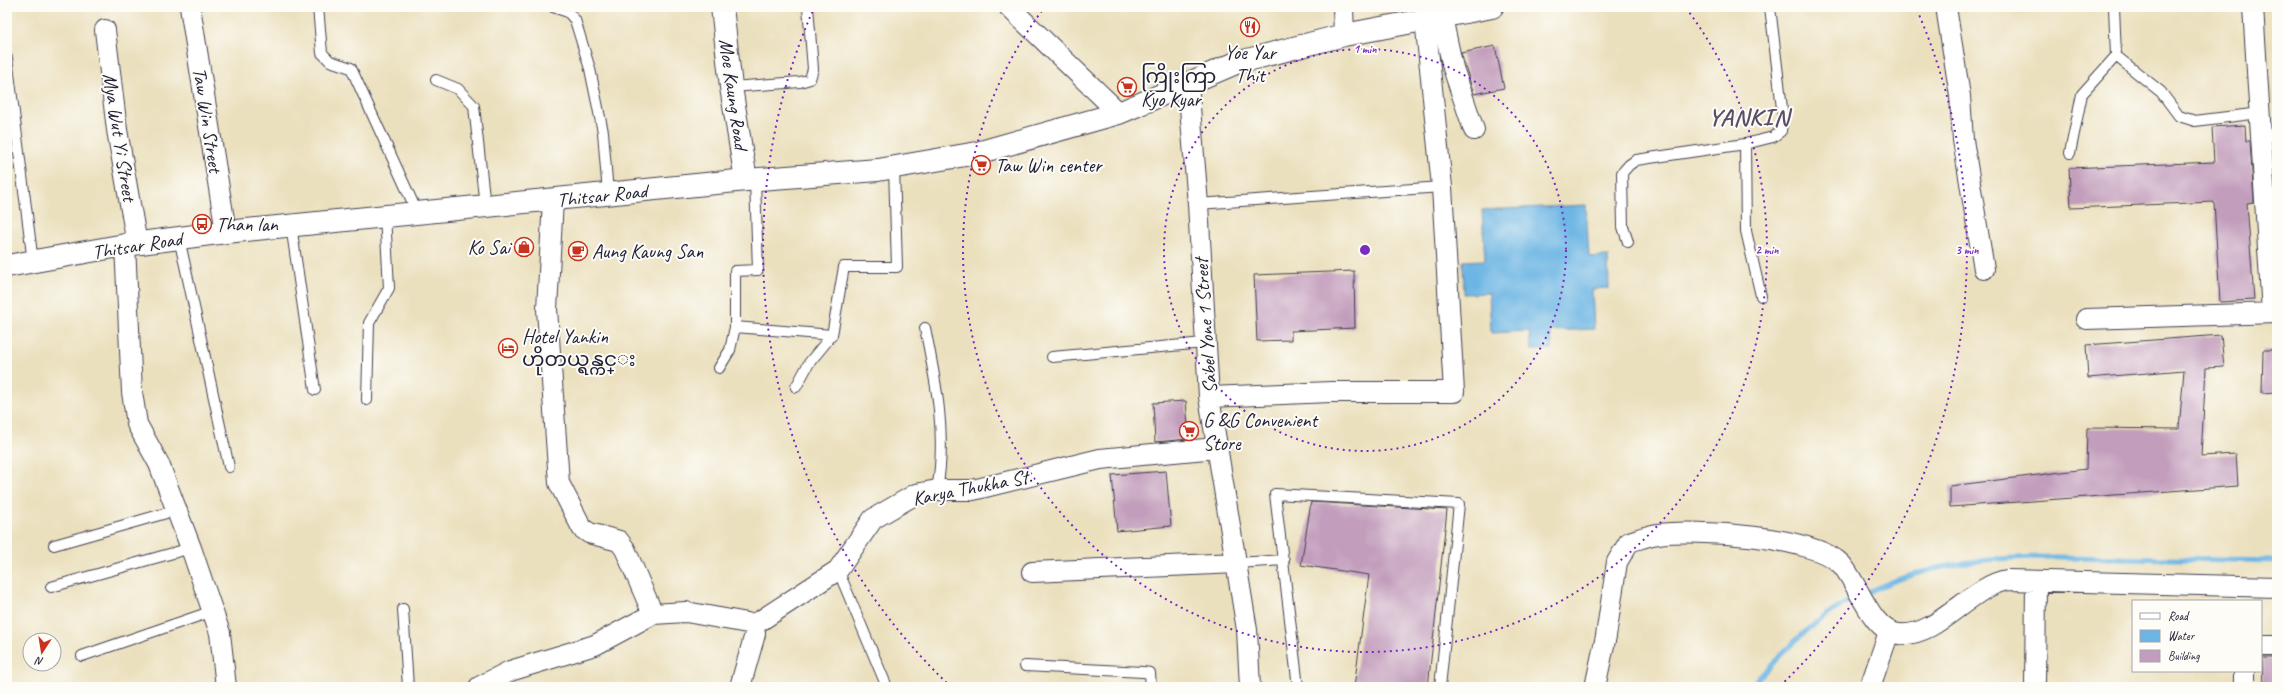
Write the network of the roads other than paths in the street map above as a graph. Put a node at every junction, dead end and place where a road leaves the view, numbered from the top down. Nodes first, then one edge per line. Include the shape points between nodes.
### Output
1 (190, 7) edge
2 (318, 7) edge
3 (553, 7) edge
4 (722, 7) edge
5 (808, 7) edge
6 (1009, 7) edge
7 (1342, 7) edge
8 (1492, 7) edge
9 (1770, 7) edge
10 (1946, 7) edge
11 (2114, 7) edge
12 (2253, 7) edge
13 (1433, 18) junction
14 (105, 30) dead end
15 (1344, 34) junction
16 (2116, 56) junction
17 (7, 58) edge
18 (436, 80) dead end
19 (1188, 83) junction
20 (731, 87) junction
21 (1119, 113) junction
22 (2260, 113) junction
23 (1474, 130) dead end
24 (1745, 144) junction
25 (2070, 153) dead end
26 (894, 167) junction
27 (750, 180) junction
28 (1442, 187) junction
29 (608, 194) junction
30 (553, 200) junction
31 (1198, 204) junction
32 (486, 206) junction
33 (417, 212) junction
34 (385, 215) junction
35 (291, 225) junction
36 (226, 232) junction
37 (179, 238) junction
38 (1628, 242) dead end
39 (131, 245) junction
40 (33, 262) junction
41 (7, 266) edge
42 (1984, 269) dead end
43 (1761, 296) dead end
44 (2274, 313) edge
45 (2086, 319) dead end
46 (735, 327) junction
47 (926, 328) dead end
48 (832, 335) junction
49 (1204, 343) junction
50 (1052, 357) dead end
51 (719, 368) dead end
52 (796, 387) dead end
53 (315, 390) dead end
54 (1208, 397) junction
55 (367, 400) dead end
56 (1216, 448) junction
57 (229, 467) dead end
58 (937, 490) junction
59 (177, 510) junction
60 (54, 545) dead end
61 (191, 548) junction
62 (1284, 560) junction
63 (1237, 563) junction
64 (838, 570) junction
65 (1032, 572) dead end
66 (2036, 582) junction
67 (2277, 586) edge
68 (52, 587) dead end
69 (2243, 594) edge
70 (403, 609) dead end
71 (213, 611) junction
72 (653, 614) junction
73 (753, 624) junction
74 (1889, 632) junction
75 (2262, 646) edge
76 (2277, 646) edge
77 (82, 656) dead end
78 (1025, 666) dead end
79 (2244, 672) edge
80 (226, 687) edge
81 (408, 687) edge
82 (479, 687) edge
83 (740, 687) edge
84 (887, 687) edge
85 (1151, 687) edge
86 (1250, 687) edge
87 (1298, 687) edge
88 (1440, 687) edge
89 (1595, 687) edge
90 (1870, 687) edge
91 (2036, 687) edge
92 (2244, 687) edge

1 - 36 street, Taw Win Street
2 - 33 lane via 322,53 330,61 351,68
3 - 29 lane via 568,12 575,20 590,69 603,132
4 - 20 main road, Moe Kaung Road
5 - 20 lane via 813,69 810,79
6 - 21 street
7 - 15 street
8 - 13 main road, Thitsar Road
9 - 24 lane via 1783,117 1781,130 1773,137
10 - 42 street via 1960,96 1963,140
11 - 16 lane
12 - 22 street
13 - 15 main road, Thitsar Road
13 - 23 street
13 - 28 street
14 - 39 street, Mya Wut Yi Street
15 - 19 main road, Thitsar Road via 1236,63
16 - 22 lane via 2161,92 2179,116 2186,120
16 - 25 lane via 2082,94
17 - 40 lane
18 - 32 lane via 458,89 474,106
19 - 21 main road, Thitsar Road
19 - 31 street, Sabel Yone 1 Street
20 - 27 main road, Moe Kaung Road
21 - 26 main road, Thitsar Road via 977,153
22 - 44 street
24 - 38 lane via 1636,160 1629,165 1622,173 1623,227
24 - 43 lane via 1746,231
26 - 27 main road, Thitsar Road
26 - 48 lane via 897,267 844,267
27 - 29 main road, Thitsar Road
27 - 46 lane via 758,270 735,271
28 - 31 lane
28 - 54 street via 1454,392 1331,392
29 - 30 main road, Thitsar Road
30 - 32 main road, Thitsar Road
30 - 72 street via 547,309 559,483 582,528 589,533 619,541 625,549
31 - 49 street, Sabel Yone 1 Street
32 - 33 main road, Thitsar Road
33 - 34 main road, Thitsar Road
34 - 35 main road, Thitsar Road
34 - 55 lane via 389,288 369,323
35 - 36 main road, Thitsar Road
35 - 53 lane
36 - 37 main road, Thitsar Road
37 - 39 main road, Thitsar Road
37 - 57 lane
39 - 40 main road, Thitsar Road
39 - 59 street, Mya Wut Yi Street via 132,392 138,424 159,464
40 - 41 main road, Thitsar Road
44 - 45 street
46 - 48 lane
46 - 51 lane via 730,350
47 - 58 lane via 939,402 942,465
48 - 52 lane via 809,363
49 - 50 lane
49 - 54 street, Sabel Yone 1 Street
54 - 56 street, Sabel Yone 1 Street
56 - 58 street, Karya Thukha St. via 1100,458 973,490
56 - 63 street, Sabel Yone 1 Street
58 - 64 street, Karya Thukha St. via 916,494 873,519
59 - 60 lane
59 - 61 street, Mya Wut Yi Street
61 - 68 lane
61 - 71 street, Mya Wut Yi Street
62 - 63 lane
62 - 87 lane
62 - 88 lane via 1275,494 1459,504
63 - 65 street
63 - 86 street, Sabel Yone 1 Street via 1247,630
64 - 73 street, Karya Thukha St.
64 - 84 lane
66 - 69 street
66 - 74 street via 1995,582 1939,621 1912,634
66 - 91 street
67 - 69 street
70 - 81 lane
71 - 77 lane
71 - 80 street, Mya Wut Yi Street via 220,633
72 - 73 street via 686,612
72 - 82 street via 595,645 510,671
73 - 83 street via 754,634
74 - 89 street via 1871,614 1840,564 1814,548 1780,541 1697,532 1657,534 1629,542 1617,562
74 - 90 street
75 - 76 street
78 - 85 lane via 1150,673
79 - 92 street

